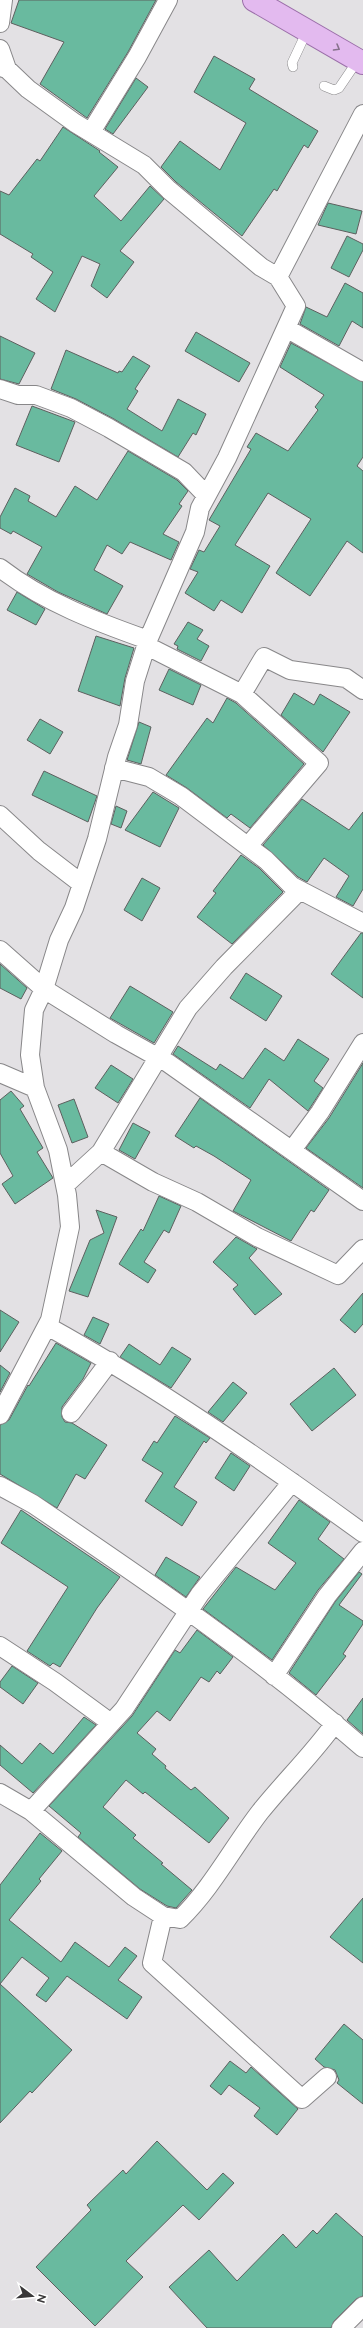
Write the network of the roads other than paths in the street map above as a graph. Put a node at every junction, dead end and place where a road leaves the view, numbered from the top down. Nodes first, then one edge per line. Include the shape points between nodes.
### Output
1 (3, 0) edge
2 (168, 0) edge
3 (254, 0) edge
4 (277, 6) edge
5 (0, 23) edge
6 (307, 31) junction
7 (0, 49) edge
8 (361, 62) edge
9 (293, 67) dead end
10 (3, 68) edge
11 (324, 86) dead end
12 (363, 114) edge
13 (91, 132) junction
14 (278, 277) junction
15 (286, 328) junction
16 (363, 372) edge
17 (0, 389) edge
18 (206, 496) junction
19 (0, 568) edge
20 (148, 643) junction
21 (363, 690) edge
22 (242, 694) junction
23 (114, 768) junction
24 (0, 815) edge
25 (248, 846) junction
26 (82, 884) junction
27 (300, 890) junction
28 (363, 922) edge
29 (0, 950) edge
30 (44, 989) junction
31 (363, 1043) edge
32 (159, 1058) junction
33 (0, 1073) edge
34 (35, 1088) junction
35 (292, 1150) junction
36 (101, 1152) junction
37 (66, 1185) junction
38 (363, 1201) edge
39 (363, 1249) edge
40 (47, 1326) junction
41 (110, 1361) junction
42 (71, 1413) dead end
43 (0, 1415) edge
44 (292, 1482) junction
45 (0, 1486) edge
46 (363, 1533) edge
47 (363, 1551) edge
48 (188, 1611) junction
49 (0, 1646) edge
50 (274, 1676) junction
51 (335, 1723) junction
52 (111, 1724) junction
53 (363, 1748) edge
54 (0, 1793) edge
55 (31, 1811) junction
56 (163, 1916) junction
57 (327, 2077) dead end
58 (363, 2306) edge
59 (341, 2328) edge

1 - 5 street
2 - 13 street
3 - 4 main road
4 - 6 main road
6 -> 8 main road
6 - 9 lane via 292,63
7 - 10 street
8 - 11 lane via 339,88 334,90
10 - 13 street via 28,89
12 - 14 street
13 - 14 street via 144,165 169,190 262,267
14 - 15 street via 296,306
15 - 16 street
15 - 18 street via 227,458
17 - 18 street via 18,395 36,394 71,408 184,472
18 - 20 street via 200,508 195,532
19 - 20 street via 52,601
20 - 22 street
20 - 23 street via 135,682 128,725
21 - 22 street via 346,678 290,670 264,657
22 - 25 street via 319,763
23 - 25 street via 149,777 181,796
23 - 26 street via 97,840
24 - 26 street via 39,851
25 - 27 street via 292,886
26 - 30 street via 59,940
27 - 28 street
27 - 32 street via 224,967 188,1008
29 - 30 street
30 - 32 street
30 - 34 street via 33,1018 30,1055
31 - 35 street via 320,1112
32 - 35 street
32 - 36 street
33 - 34 street
34 - 37 street via 58,1150
35 - 38 street
36 - 37 street
36 - 39 street via 153,1182 197,1202 257,1237 338,1275
37 - 40 street via 70,1227
40 - 41 street
40 - 43 street
41 - 42 street
41 - 44 street
44 - 46 street
44 - 48 street via 228,1557
45 - 48 street via 33,1504
47 - 50 street via 327,1596
48 - 50 street via 222,1634
48 - 52 street via 124,1709
49 - 52 street via 55,1682
50 - 51 street
51 - 53 street
51 - 56 street via 261,1811 194,1906 180,1919
52 - 55 street
54 - 55 street
55 - 56 street via 134,1897
56 - 57 street via 152,1963 302,2099
58 - 59 street

